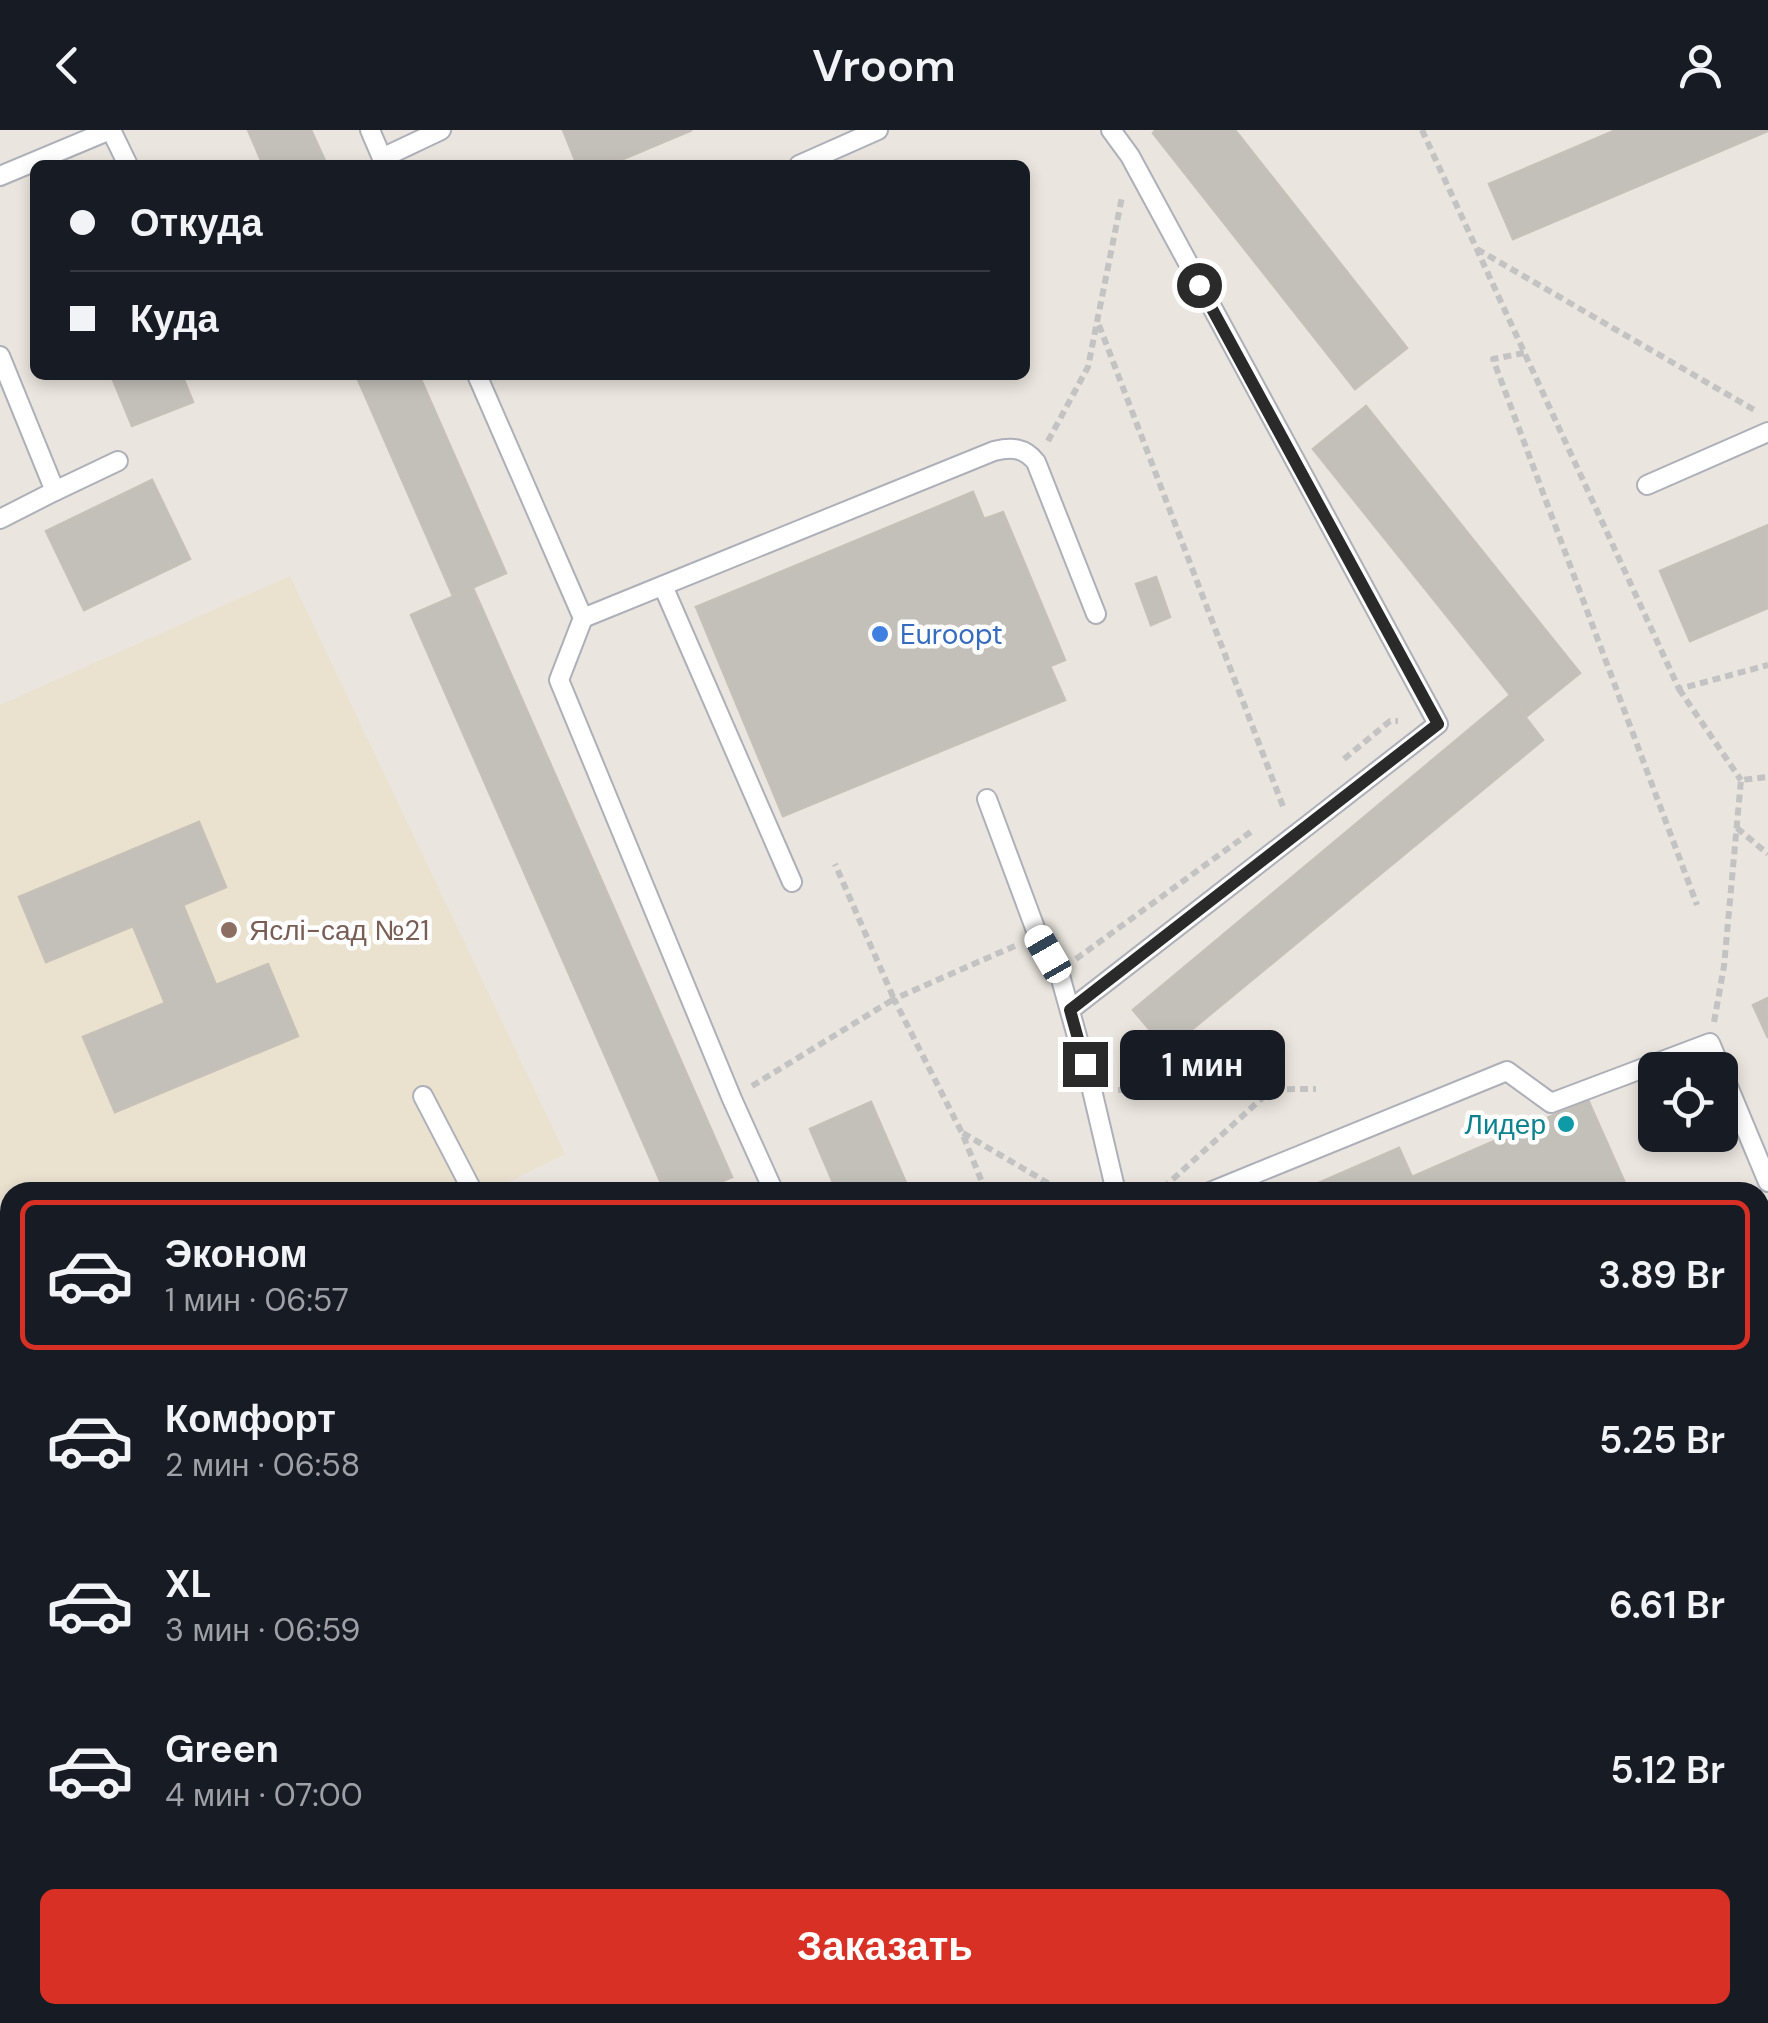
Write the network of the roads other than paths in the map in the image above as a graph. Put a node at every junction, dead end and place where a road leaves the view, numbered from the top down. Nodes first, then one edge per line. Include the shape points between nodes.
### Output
1 (110, 130) edge
2 (370, 130) edge
3 (441, 130) edge
4 (878, 130) edge
5 (1111, 130) edge
6 (38, 160) edge
7 (125, 160) edge
8 (383, 160) edge
9 (385, 160) edge
10 (810, 160) edge
11 (30, 163) edge
12 (0, 176) edge
13 (0, 356) edge
14 (478, 380) edge
15 (1768, 432) edge
16 (118, 461) dead end
17 (1647, 485) dead end
18 (55, 491) junction
19 (0, 518) edge
20 (663, 586) junction
21 (1096, 614) dead end
22 (582, 618) junction
23 (987, 799) dead end
24 (792, 882) dead end
25 (1070, 1010) junction
26 (423, 1096) dead end
27 (468, 1182) edge
28 (770, 1182) edge
29 (1114, 1182) edge
30 (1235, 1182) edge
31 (1768, 1182) edge

1 - 6 lane
1 - 7 lane
2 - 8 lane
3 - 9 lane
4 - 10 lane
5 - 25 lane via 1438,724
11 - 12 lane
13 - 18 lane
14 - 22 lane
15 - 17 lane
16 - 18 lane
18 - 19 lane
20 - 21 lane via 1012,447 1036,462
20 - 22 lane
20 - 24 lane
22 - 28 lane via 558,680
23 - 25 lane
25 - 29 lane
26 - 27 lane
30 - 31 lane via 1507,1071 1551,1103 1710,1043

